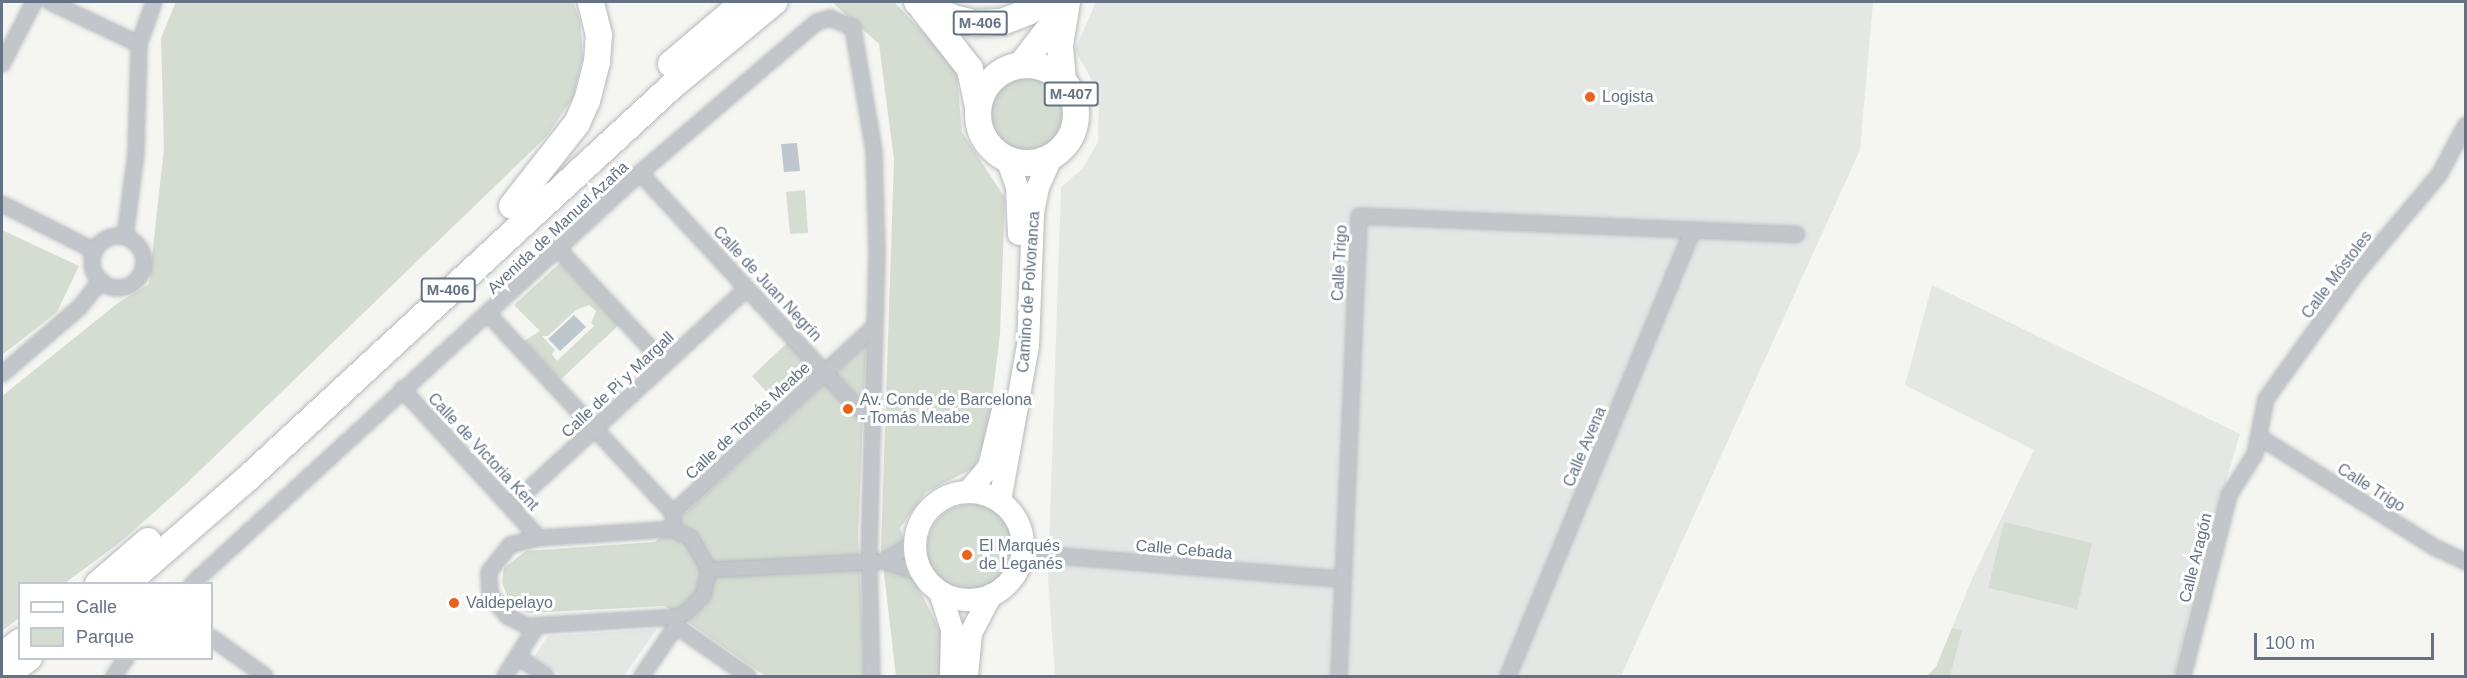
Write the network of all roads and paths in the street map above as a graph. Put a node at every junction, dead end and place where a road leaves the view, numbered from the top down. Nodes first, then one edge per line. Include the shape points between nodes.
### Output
1 (34, 2) edge
2 (154, 2) edge
3 (591, 2) edge
4 (744, 2) edge
5 (774, 2) edge
6 (916, 2) edge
7 (1058, 3) edge
8 (59, 4) edge
9 (943, 31) junction
10 (6, 44) edge
11 (139, 44) junction
12 (2, 64) edge
13 (1017, 66) junction
14 (1063, 81) junction
15 (978, 108) junction
16 (2466, 125) edge
17 (1052, 156) junction
18 (1007, 159) junction
19 (640, 173) junction
20 (2, 204) edge
21 (512, 206) junction
22 (1693, 230) junction
23 (1797, 234) dead end
24 (125, 237) junction
25 (95, 250) junction
26 (560, 250) junction
27 (100, 280) junction
28 (747, 288) junction
29 (489, 315) junction
30 (872, 329) junction
31 (665, 364) junction
32 (826, 370) junction
33 (2, 374) edge
34 (402, 389) junction
35 (871, 413) junction
36 (594, 429) junction
37 (2260, 438) junction
38 (2255, 454) joint
39 (969, 492) junction
40 (1000, 501) junction
41 (511, 506) junction
42 (673, 513) junction
43 (673, 529) junction
44 (539, 538) junction
45 (915, 543) junction
46 (1023, 553) junction
47 (884, 561) junction
48 (869, 562) junction
49 (2466, 562) edge
50 (709, 570) junction
51 (923, 574) junction
52 (1342, 579) junction
53 (100, 582) edge
54 (128, 582) edge
55 (194, 582) edge
56 (940, 592) junction
57 (991, 596) junction
58 (676, 621) junction
59 (536, 627) junction
60 (213, 639) edge
61 (18, 644) edge
62 (2, 656) edge
63 (518, 657) junction
64 (26, 660) edge
65 (125, 660) edge
66 (257, 674) edge
67 (5, 676) edge
68 (114, 676) edge
69 (505, 676) edge
70 (546, 676) edge
71 (642, 676) edge
72 (748, 676) edge
73 (872, 676) edge
74 (951, 676) edge
75 (967, 676) edge
76 (1339, 676) edge
77 (1508, 676) edge
78 (2183, 676) edge

1 - 10 street
2 - 11 street
3 - 21 highway, M-406 via 599,35 587,101 577,123
4 - 21 highway, M-406
5 - 54 highway, M-406 via 653,102 249,477
6 - 7 highway, M-406 via 974,23 1002,22
6 - 9 highway, M-407
7 - 13 highway via 1047,37
7 - 14 highway
8 - 11 street
9 - 13 highway, M-407 via 989,61
9 - 15 highway, M-407 via 970,69
10 - 12 street
11 - 24 street via 137,137
13 - 14 highway, M-407 via 1044,69
13 - 15 highway via 989,83
14 - 17 highway, M-407 via 1071,93 1075,121 1067,141
15 - 18 highway, M-407 via 984,139
16 - 37 street, Calle Móstoles via 2439,175 2355,275 2266,399
17 - 18 highway via 1022,163
17 - 40 main road, Camino de Polvoranca via 1038,187 1033,213 1028,346
18 - 39 main road, Camino de Polvoranca via 1017,187 1019,214 1014,335 999,438 989,467
19 - 26 street, Avenida de Manuel Azaña
19 - 28 street, Calle de Juan Negrín
19 - 30 street, Avenida de Manuel Azaña via 817,22 830,18 853,28 874,151 877,252
20 - 25 street
21 - 53 highway, M-406 via 238,464
22 - 23 street, Calle Trigo
22 - 52 street, Calle Trigo via 1359,216
22 - 77 street, Calle Avena
24 - 25 street via 107,238
24 - 27 street via 143,254 138,278 116,287
25 - 27 street via 93,266
26 - 29 street, Avenida de Manuel Azaña
26 - 31 street
27 - 33 street via 80,307
28 - 31 street, Calle de Pi y Margall
28 - 32 street, Calle de Juan Negrín
29 - 34 street, Avenida de Manuel Azaña
29 - 36 street
30 - 32 street, Calle de Tomás Meabe
30 - 35 street
31 - 36 street, Calle de Pi y Margall
32 - 35 street, Calle de Juan Negrín via 858,408
32 - 42 street, Calle de Tomás Meabe
34 - 41 street, Calle de Victoria Kent
34 - 55 street, Avenida de Manuel Azaña
35 - 48 street
36 - 41 street, Calle de Pi y Margall
36 - 42 street
37 - 38 street, Calle Móstoles
37 - 49 street, Calle Trigo via 2436,548
38 - 78 street, Calle Aragón via 2229,495
39 - 40 main road
39 - 45 main road via 952,494 926,513
40 - 46 main road via 1018,524
41 - 44 street, Calle de Victoria Kent
42 - 43 street
43 - 44 street
43 - 50 street via 691,538
44 - 59 street via 510,544 488,580 490,594 500,610 516,623
45 - 47 street
45 - 51 main road
46 - 52 street, Calle Cebada
46 - 57 main road via 1011,579
47 - 48 street
47 - 51 street
48 - 50 street
48 - 73 street
50 - 58 street via 704,595
51 - 56 main road
52 - 76 street, Calle Trigo
56 - 57 main road via 965,599
56 - 74 main road via 952,630
57 - 75 main road via 970,633
58 - 59 street
58 - 71 street
58 - 72 street
59 - 63 street
60 - 66 street
61 - 62 highway
63 - 69 street
63 - 70 street
64 - 67 highway
65 - 68 street

